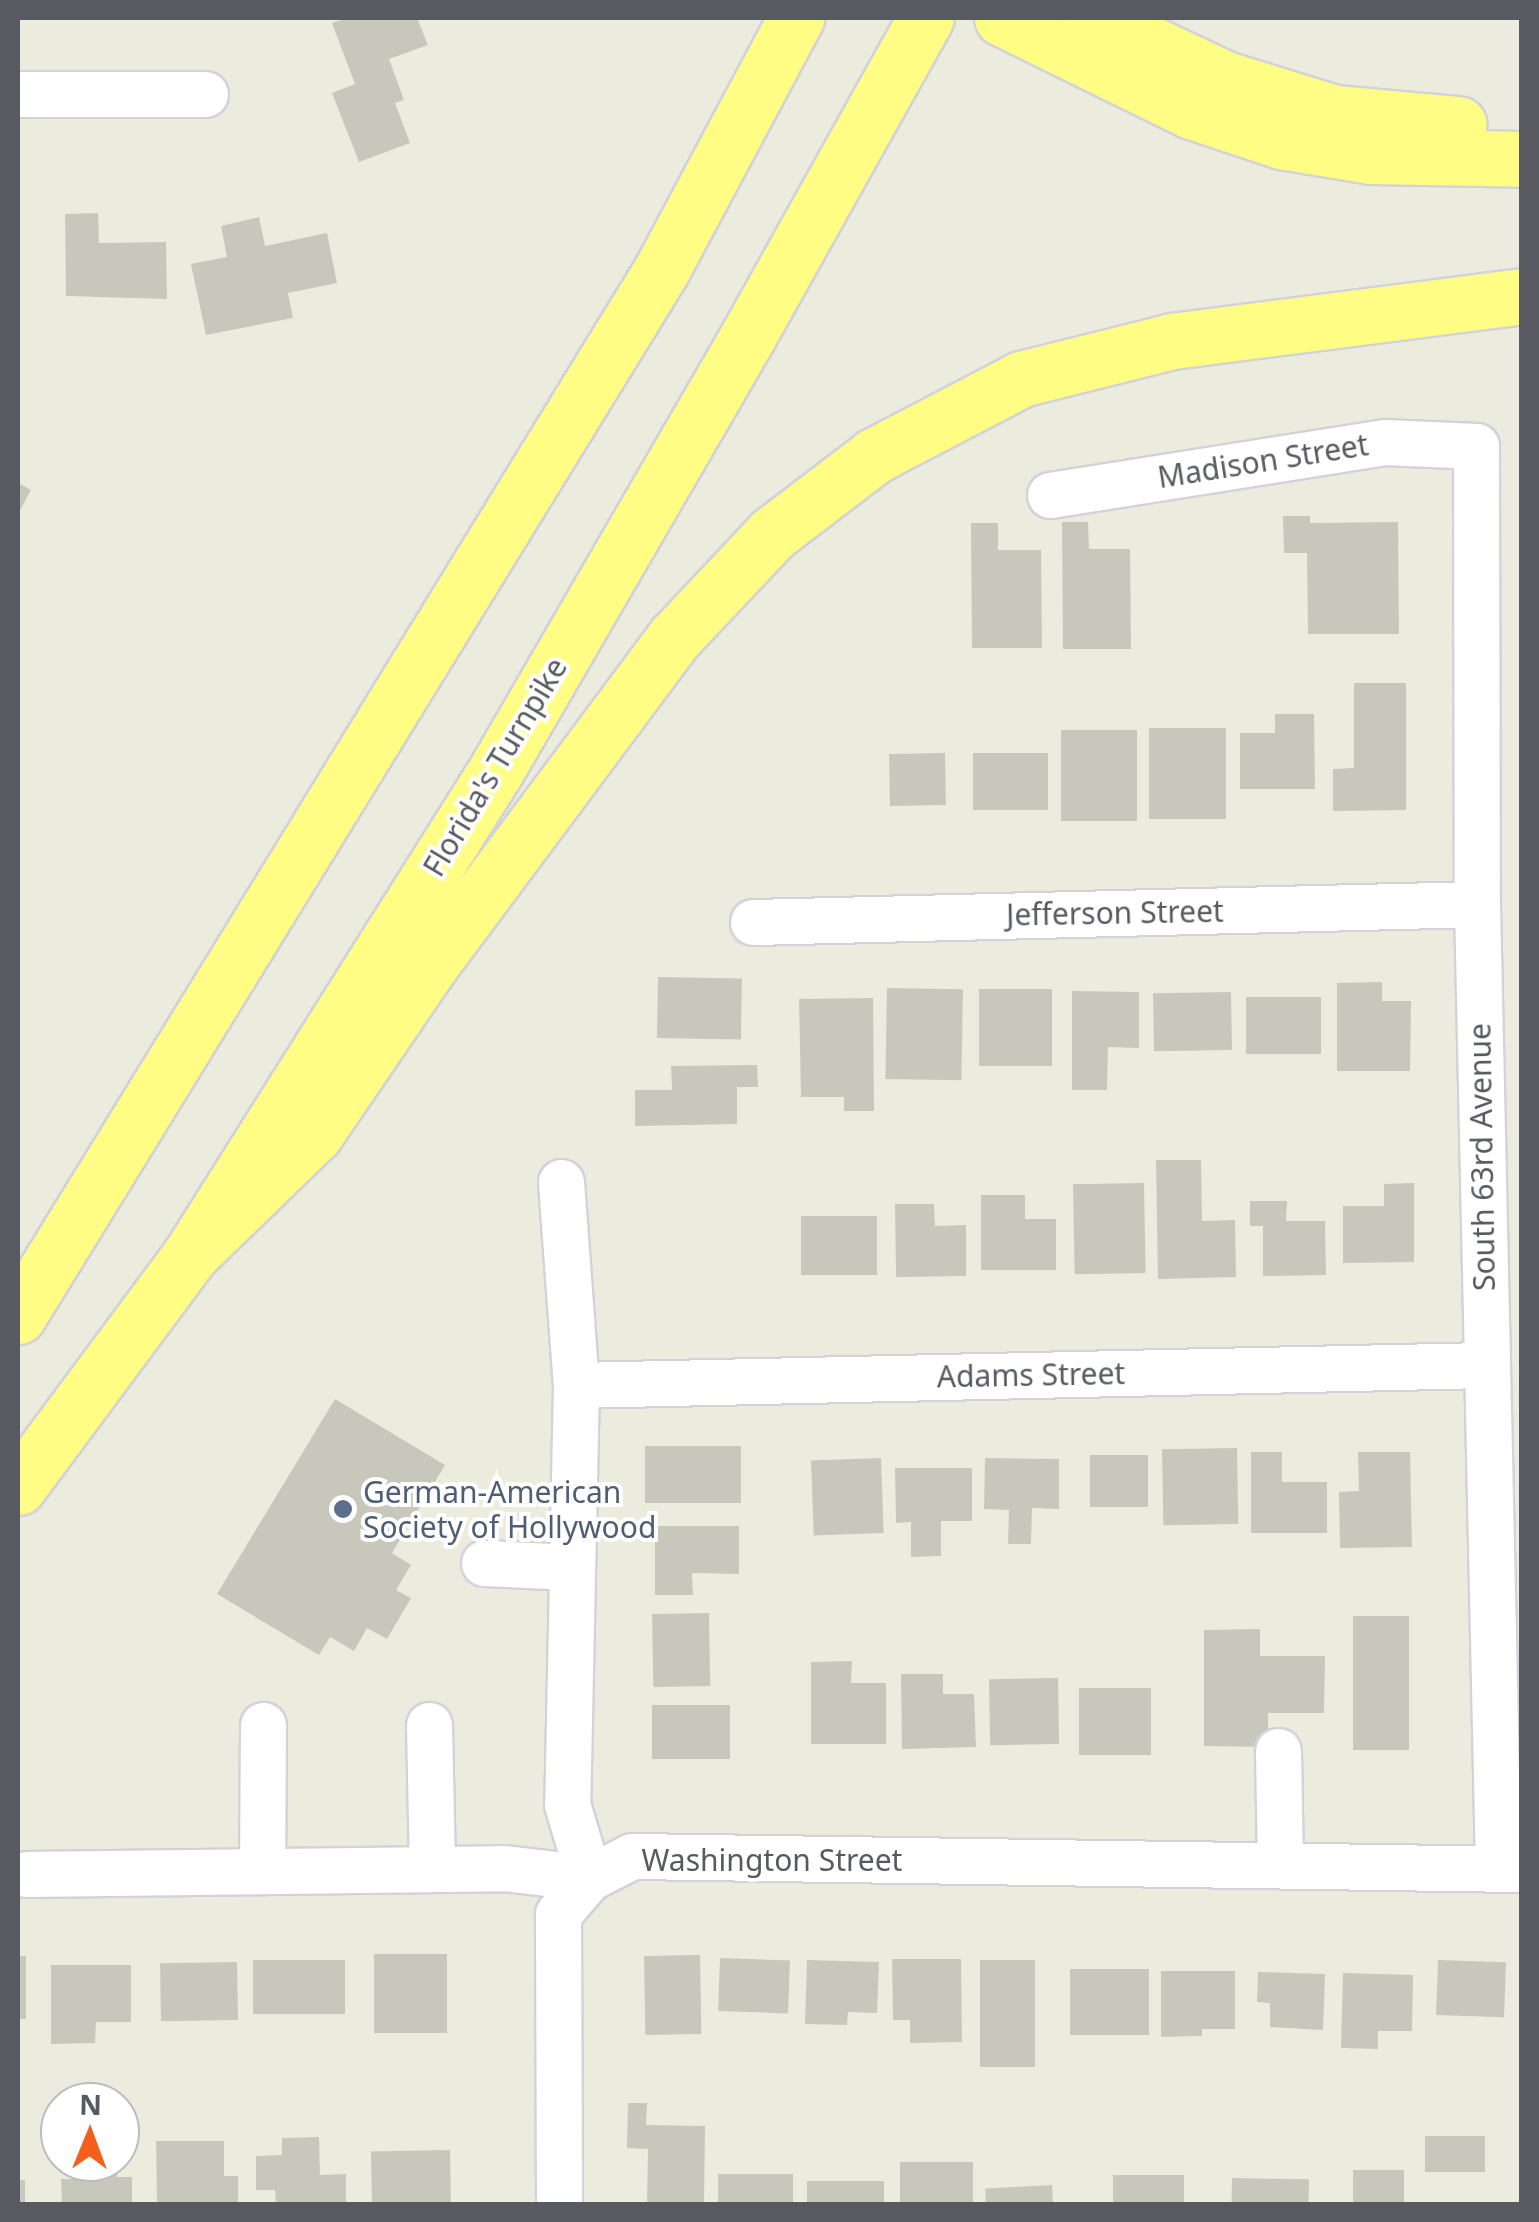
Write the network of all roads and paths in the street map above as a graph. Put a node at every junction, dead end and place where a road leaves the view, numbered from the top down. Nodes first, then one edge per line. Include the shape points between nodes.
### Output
1 (796, 18) edge
2 (926, 18) edge
3 (1002, 18) edge
4 (1104, 37) edge
5 (18, 94) edge
6 (205, 94) dead end
7 (1522, 122) edge
8 (1522, 160) edge
9 (1522, 296) edge
10 (1476, 446) joint
11 (1050, 495) dead end
12 (1476, 904) junction
13 (753, 922) dead end
14 (560, 1182) dead end
15 (192, 1254) junction
16 (18, 1316) edge
17 (1487, 1365) junction
18 (576, 1385) junction
19 (18, 1487) edge
20 (484, 1563) dead end
21 (572, 1567) junction
22 (263, 1725) dead end
23 (430, 1726) dead end
24 (1278, 1751) dead end
25 (1280, 1864) junction
26 (1510, 1868) edge
27 (432, 1869) junction
28 (262, 1871) junction
29 (27, 1874) dead end
30 (590, 1878) junction
31 (559, 2204) edge

1 - 16 highway via 662,269
2 - 15 highway, Florida's Turnpike via 495,772
3 - 4 highway
4 - 7 highway via 1336,113 1435,124
4 - 8 highway via 1191,110 1280,141 1372,156
5 - 6 street
9 - 15 highway via 1134,350 1021,379 874,456 772,534 675,637 431,964 315,1134
10 - 11 street, Madison Street via 1385,442
10 - 12 street, South 63rd Avenue
12 - 13 street, Jefferson Street
12 - 17 street, South 63rd Avenue
14 - 18 street
15 - 19 highway, Florida's Turnpike
17 - 18 street, Adams Street
17 - 26 street, South 63rd Avenue
18 - 21 street
20 - 21 street
21 - 30 street via 567,1804
22 - 28 street
23 - 27 street
24 - 25 street
25 - 26 street, Washington Street
25 - 30 street, Washington Street via 632,1856
27 - 28 street
27 - 30 street via 504,1868
28 - 29 street
30 - 31 street via 558,1914

